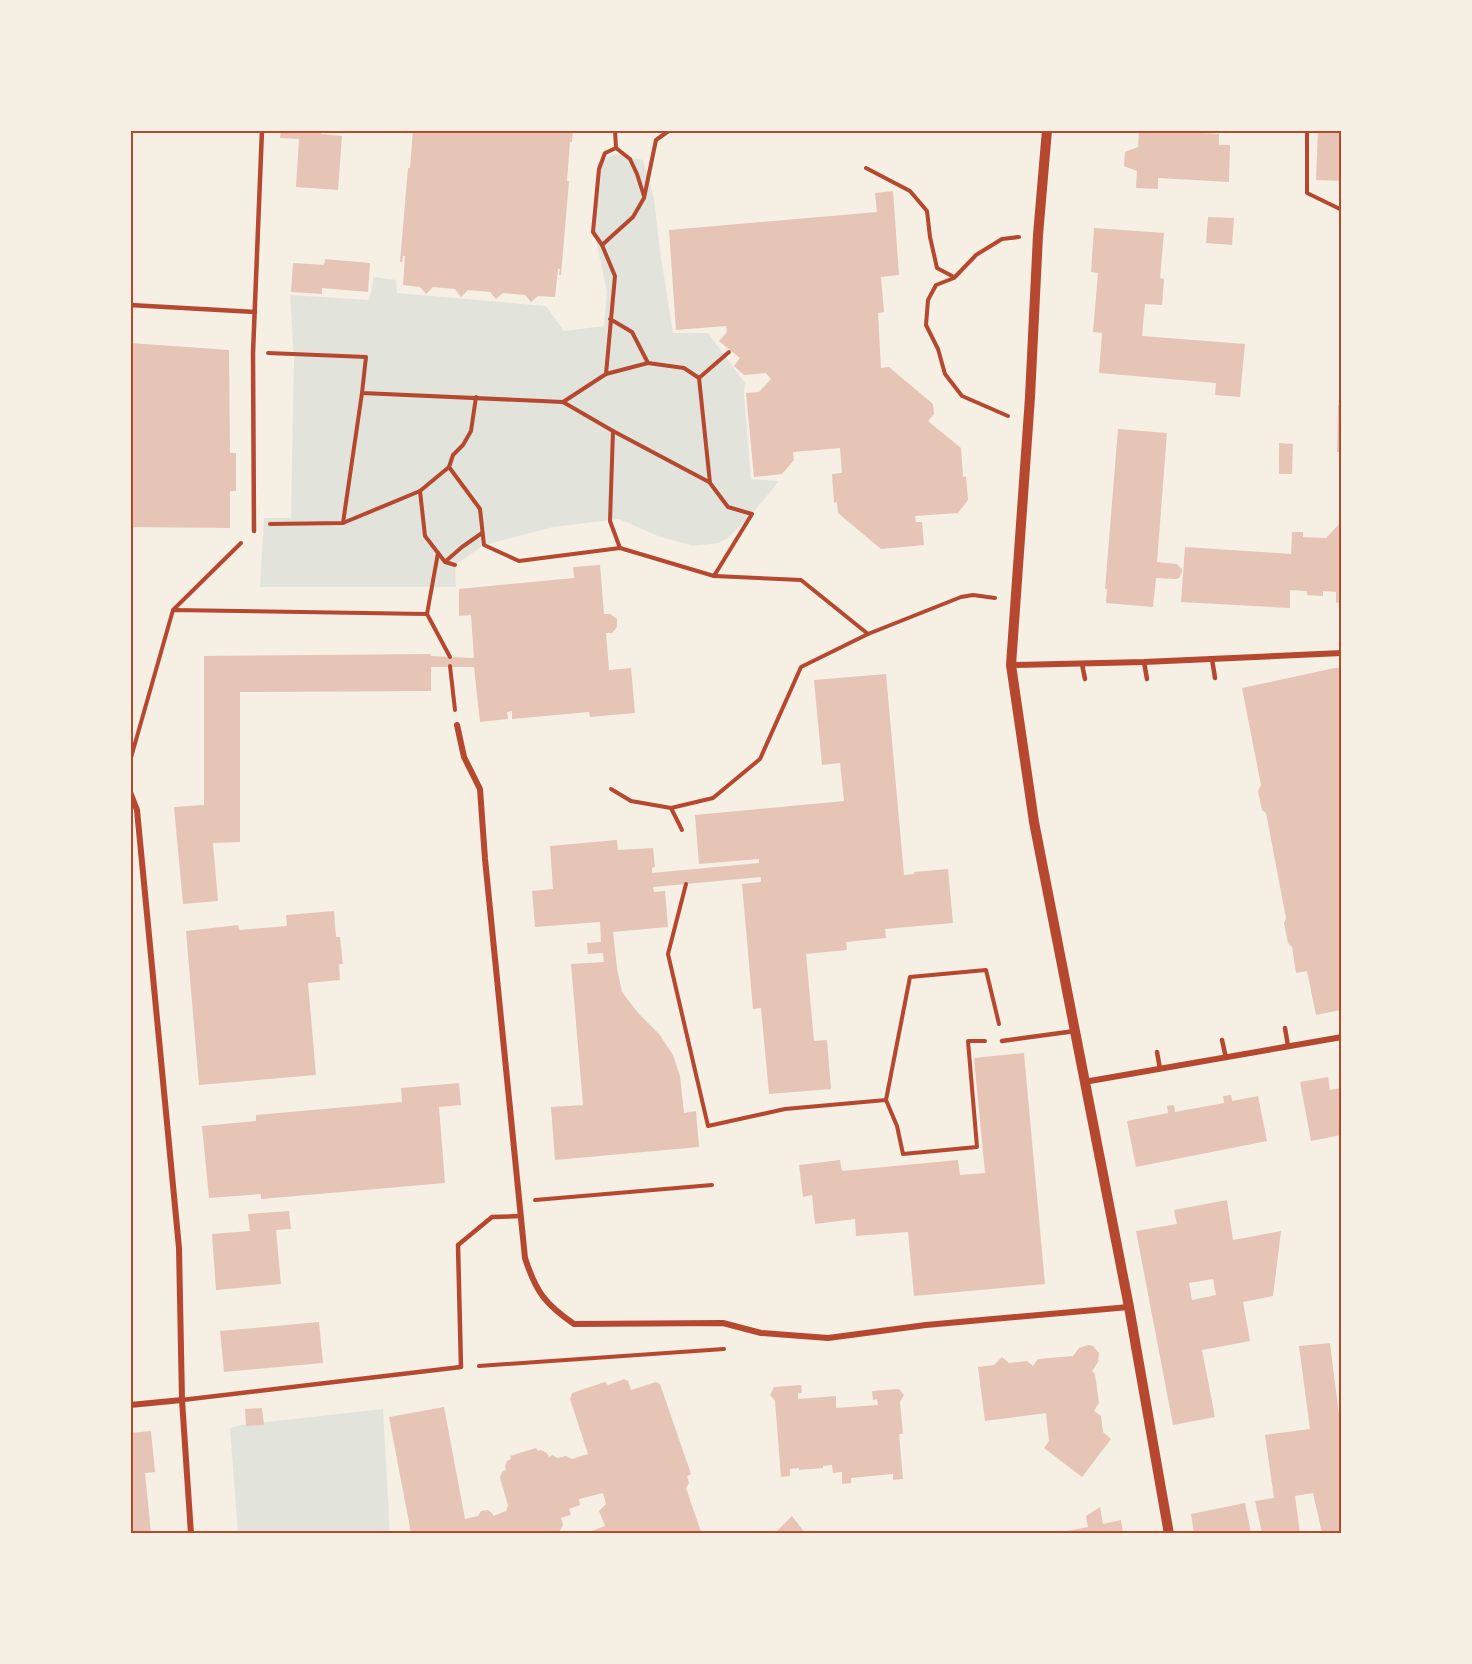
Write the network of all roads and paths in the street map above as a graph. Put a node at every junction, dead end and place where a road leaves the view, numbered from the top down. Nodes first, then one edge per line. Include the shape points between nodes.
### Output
1 (262, 130) edge
2 (615, 130) edge
3 (670, 130) edge
4 (1047, 130) edge
5 (1307, 130) edge
6 (616, 148) junction
7 (866, 168) dead end
8 (644, 198) junction
9 (1341, 210) edge
10 (1038, 234) junction
11 (602, 245) junction
12 (954, 278) junction
13 (130, 305) edge
14 (255, 312) junction
15 (610, 320) junction
16 (729, 352) dead end
17 (253, 353) junction
18 (648, 363) junction
19 (606, 374) junction
20 (699, 378) junction
21 (362, 393) junction
22 (476, 397) junction
23 (563, 402) junction
24 (1028, 420) junction
25 (613, 431) junction
26 (449, 467) junction
27 (710, 483) junction
28 (420, 491) junction
29 (343, 523) junction
30 (253, 524) junction
31 (254, 531) joint
32 (483, 533) junction
33 (620, 548) junction
34 (438, 554) junction
35 (445, 562) junction
36 (455, 565) dead end
37 (714, 576) junction
38 (1015, 600) junction
39 (173, 610) junction
40 (428, 614) junction
41 (868, 634) junction
42 (1341, 653) edge
43 (450, 657) dead end
44 (1212, 659) junction
45 (1144, 662) junction
46 (1082, 664) junction
47 (1011, 665) junction
48 (450, 666) dead end
49 (1215, 678) dead end
50 (1147, 679) dead end
51 (1085, 680) dead end
52 (457, 725) joint
53 (130, 761) edge
54 (611, 789) dead end
55 (130, 792) edge
56 (671, 808) junction
57 (682, 830) dead end
58 (686, 884) dead end
59 (995, 1009) dead end
60 (1285, 1028) dead end
61 (1075, 1031) junction
62 (1341, 1037) edge
63 (1222, 1040) dead end
64 (1002, 1041) joint
65 (1288, 1047) junction
66 (1157, 1052) dead end
67 (1226, 1058) junction
68 (1160, 1069) junction
69 (1084, 1082) junction
70 (886, 1100) junction
71 (712, 1185) dead end
72 (520, 1201) junction
73 (521, 1216) junction
74 (1129, 1307) junction
75 (723, 1349) dead end
76 (462, 1367) junction
77 (182, 1400) junction
78 (130, 1405) edge
79 (191, 1533) edge
80 (1169, 1533) edge

1 - 14 lane
2 - 6 path
3 - 8 path via 656,140
4 - 10 street
5 - 9 path via 1307,193
6 - 8 path via 630,159
6 - 11 path via 604,153 599,169 593,232
7 - 12 path via 910,191 927,211 937,268
8 - 11 path via 633,217
10 - 12 path via 1002,239 976,255
10 - 24 street
11 - 15 path via 615,276
12 - 24 path via 936,285 927,308 926,325 945,374 962,396 1009,417
13 - 14 lane
14 - 17 lane
15 - 18 path via 632,332
15 - 19 path
16 - 20 path
17 - 21 path via 366,357
17 - 30 lane
18 - 19 path
18 - 20 path via 684,368
19 - 23 path
20 - 27 path
21 - 22 path
21 - 29 path
22 - 23 path
22 - 26 path via 471,431
23 - 25 path
24 - 38 street
25 - 27 path
25 - 33 path via 610,521
26 - 28 path
26 - 32 path via 480,509
27 - 37 path via 728,507 752,514
28 - 29 path
28 - 34 path via 425,536
29 - 30 path
30 - 31 lane
31 - 39 path
32 - 33 path via 484,545 519,561
32 - 35 path
33 - 37 path
34 - 35 path
34 - 40 path
35 - 36 path
37 - 41 path via 801,580
38 - 41 path via 961,597
38 - 47 street
39 - 40 path
39 - 53 path
40 - 43 path
41 - 56 path via 801,667 760,759 713,798
42 - 44 street
44 - 45 street
44 - 49 lane
45 - 46 street
45 - 50 lane
46 - 47 street
46 - 51 lane
47 - 61 street via 1034,822
48 - 52 path
52 - 72 street via 464,757 480,789
54 - 56 path via 631,801
55 - 77 street via 137,810 178,1248
56 - 57 path
58 - 70 path via 668,954 708,1126 785,1109
59 - 70 path via 986,970 910,977
60 - 65 lane
61 - 64 lane
61 - 69 street
62 - 65 street
63 - 67 lane
64 - 70 path via 968,1041 977,1147 903,1154
65 - 67 street
66 - 68 lane
67 - 68 street
68 - 69 street
69 - 74 street
71 - 72 path
72 - 73 street
73 - 74 street via 530,1275 541,1296 574,1324 723,1323 761,1333 828,1338
73 - 76 lane via 492,1217 458,1245
74 - 80 street
75 - 76 path
76 - 77 lane
77 - 78 street
77 - 79 street

